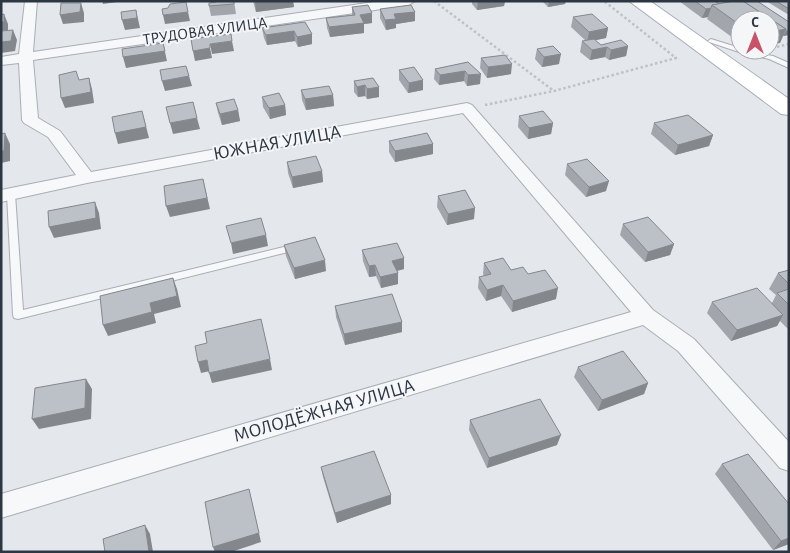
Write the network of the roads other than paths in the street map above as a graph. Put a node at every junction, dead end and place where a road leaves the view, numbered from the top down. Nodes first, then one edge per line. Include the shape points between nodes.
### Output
1 (31, 1) edge
2 (408, 1) edge
3 (638, 1) edge
4 (655, 1) edge
5 (711, 41) junction
6 (26, 57) junction
7 (1, 61) edge
8 (789, 66) edge
9 (789, 95) edge
10 (789, 110) edge
11 (87, 178) junction
12 (6, 195) edge
13 (292, 248) edge
14 (646, 316) junction
15 (789, 460) edge
16 (1, 506) edge

1 - 6 street
2 - 6 street, ТРУДОВАЯ УЛИЦА
3 - 10 main road
4 - 5 main road
5 - 8 lane via 771,57
5 - 9 main road
6 - 7 street, ТРУДОВАЯ УЛИЦА
6 - 11 street via 30,120 54,134
11 - 12 street, ЮЖНАЯ УЛИЦА
11 - 14 street, ЮЖНАЯ УЛИЦА via 467,108
12 - 13 lane via 18,315
14 - 15 street via 686,344
14 - 16 street, МОЛОДЁЖНАЯ УЛИЦА

